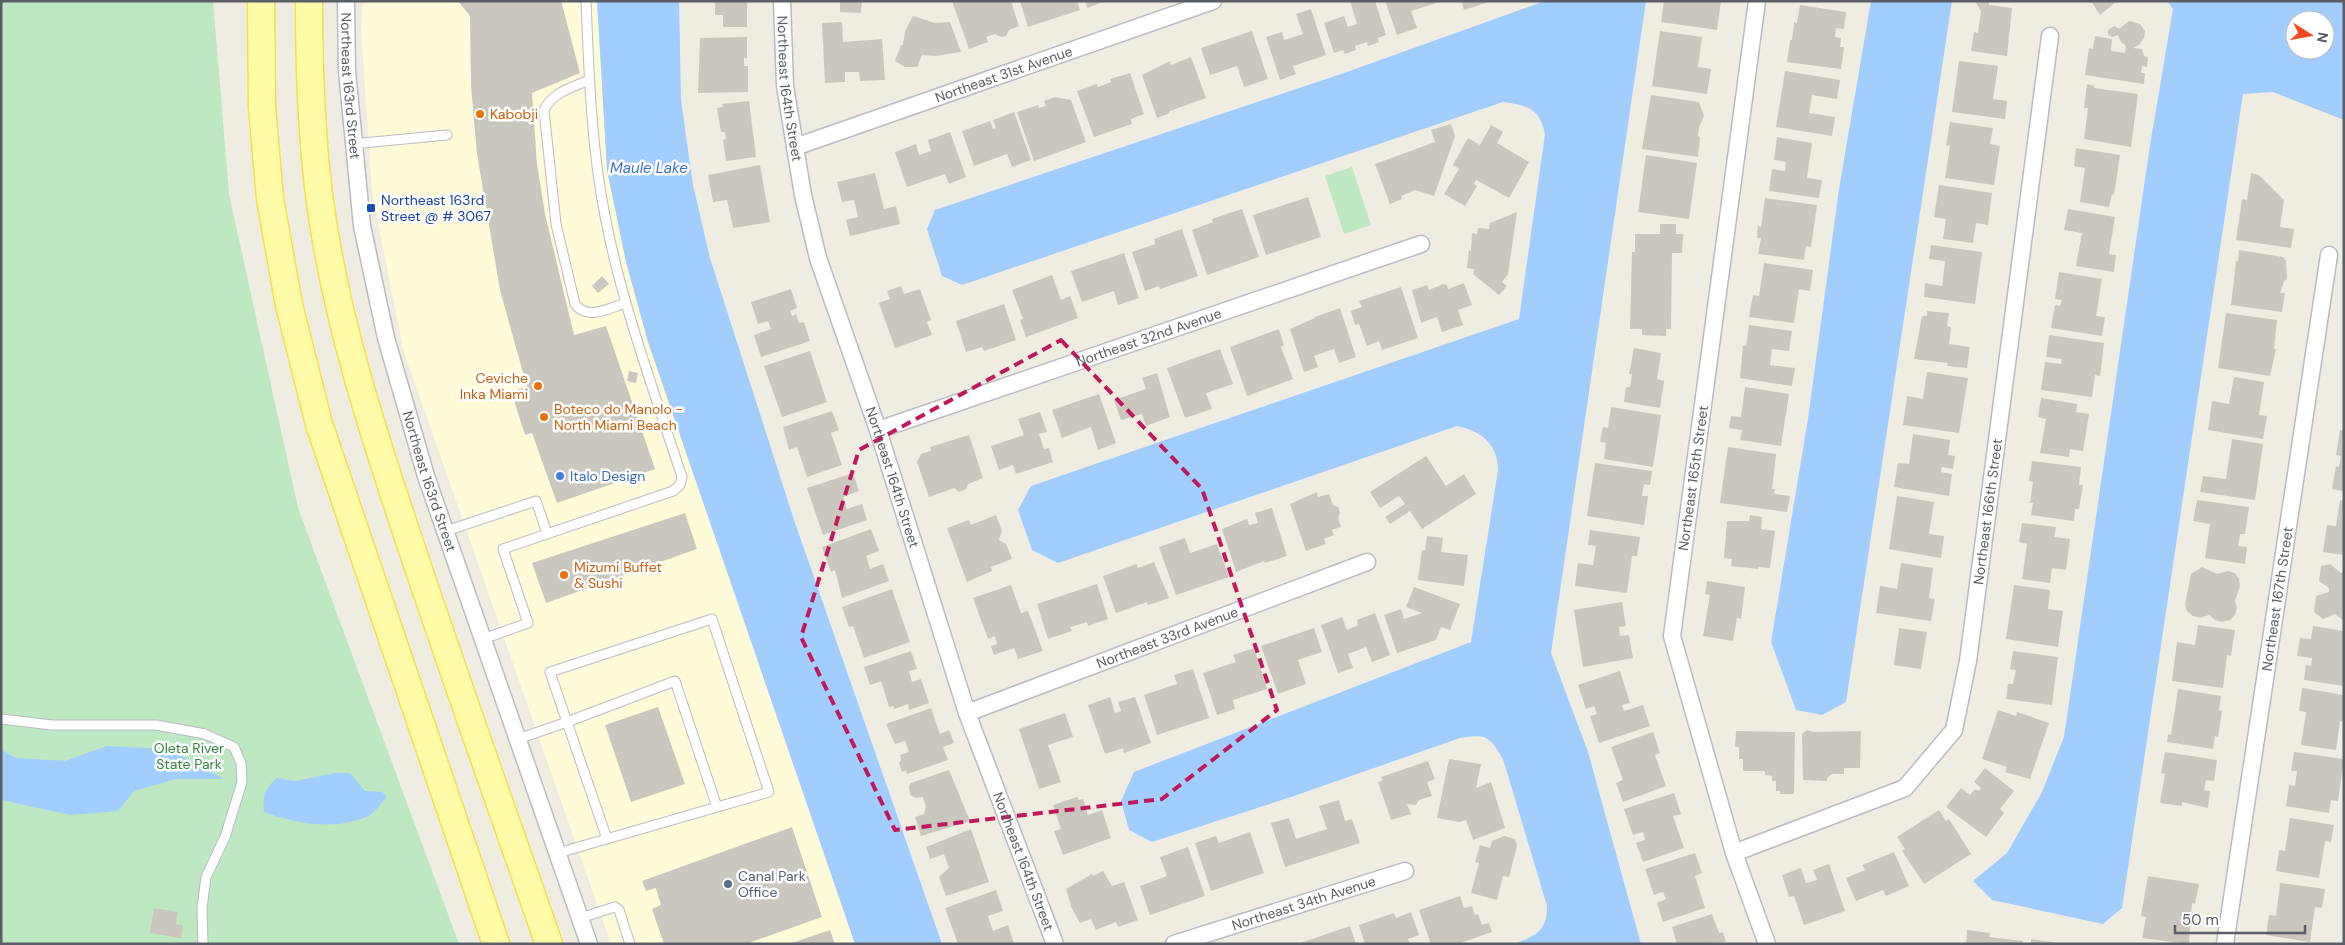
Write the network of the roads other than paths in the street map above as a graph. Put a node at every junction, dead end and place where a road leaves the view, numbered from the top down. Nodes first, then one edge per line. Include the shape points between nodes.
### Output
1 (261, 1) edge
2 (309, 1) edge
3 (346, 1) edge
4 (586, 1) edge
5 (782, 1) edge
6 (1213, 1) edge
7 (1756, 1) edge
8 (2050, 36) dead end
9 (589, 80) junction
10 (447, 135) dead end
11 (352, 144) junction
12 (795, 147) junction
13 (1421, 244) dead end
14 (2328, 256) dead end
15 (626, 303) junction
16 (878, 430) junction
17 (446, 531) junction
18 (547, 533) junction
19 (1367, 562) dead end
20 (483, 639) junction
21 (966, 713) junction
22 (1, 719) edge
23 (566, 722) junction
24 (518, 739) junction
25 (717, 807) junction
26 (607, 839) junction
27 (558, 853) junction
28 (1734, 853) junction
29 (1405, 871) dead end
30 (580, 918) junction
31 (486, 931) edge
32 (203, 944) edge
33 (496, 944) edge
34 (549, 944) edge
35 (589, 944) edge
36 (630, 944) edge
37 (1054, 944) edge
38 (1174, 944) edge
39 (1767, 944) edge
40 (2225, 944) edge

1 - 31 main road via 262,107 270,199 289,305 319,424
2 - 34 main road via 312,114 320,203 339,308 379,451
3 - 11 street, Northeast 163rd Street
4 - 9 lane
5 - 12 street, Northeast 164th Street via 785,86
6 - 12 street, Northeast 31st Avenue
7 - 28 street, Northeast 165th Street via 1672,636
8 - 28 street, Northeast 166th Street via 1968,661 1954,730 1905,788
9 - 15 lane via 604,215
9 - 15 lane via 557,94 544,110 556,224 575,304 580,311 588,314
10 - 11 lane
11 - 17 street, Northeast 163rd Street via 362,226 386,338 426,476
12 - 16 street, Northeast 164th Street via 802,195 818,258
13 - 16 street, Northeast 32nd Avenue
14 - 40 street, Northeast 167th Street
15 - 18 lane via 682,477 680,485 673,491
16 - 21 street, Northeast 164th Street
17 - 18 lane via 536,501
17 - 20 street, Northeast 163rd Street
18 - 20 lane via 503,549 528,623
19 - 21 street, Northeast 33rd Avenue
20 - 24 street, Northeast 163rd Street
21 - 37 street, Northeast 164th Street
22 - 32 lane via 52,725 156,725 205,734 234,747 241,764 242,782 225,837 206,877 202,908
23 - 24 lane
23 - 25 lane via 676,681
23 - 25 lane via 550,672 712,619 769,792
23 - 26 lane
24 - 27 street, Northeast 163rd Street
25 - 26 lane
26 - 27 lane
27 - 30 street, Northeast 163rd Street
28 - 39 street, Northeast 165th Street
29 - 38 street, Northeast 34th Avenue
30 - 35 street, Northeast 163rd Street
30 - 36 lane via 615,907 619,910
31 - 33 main road

